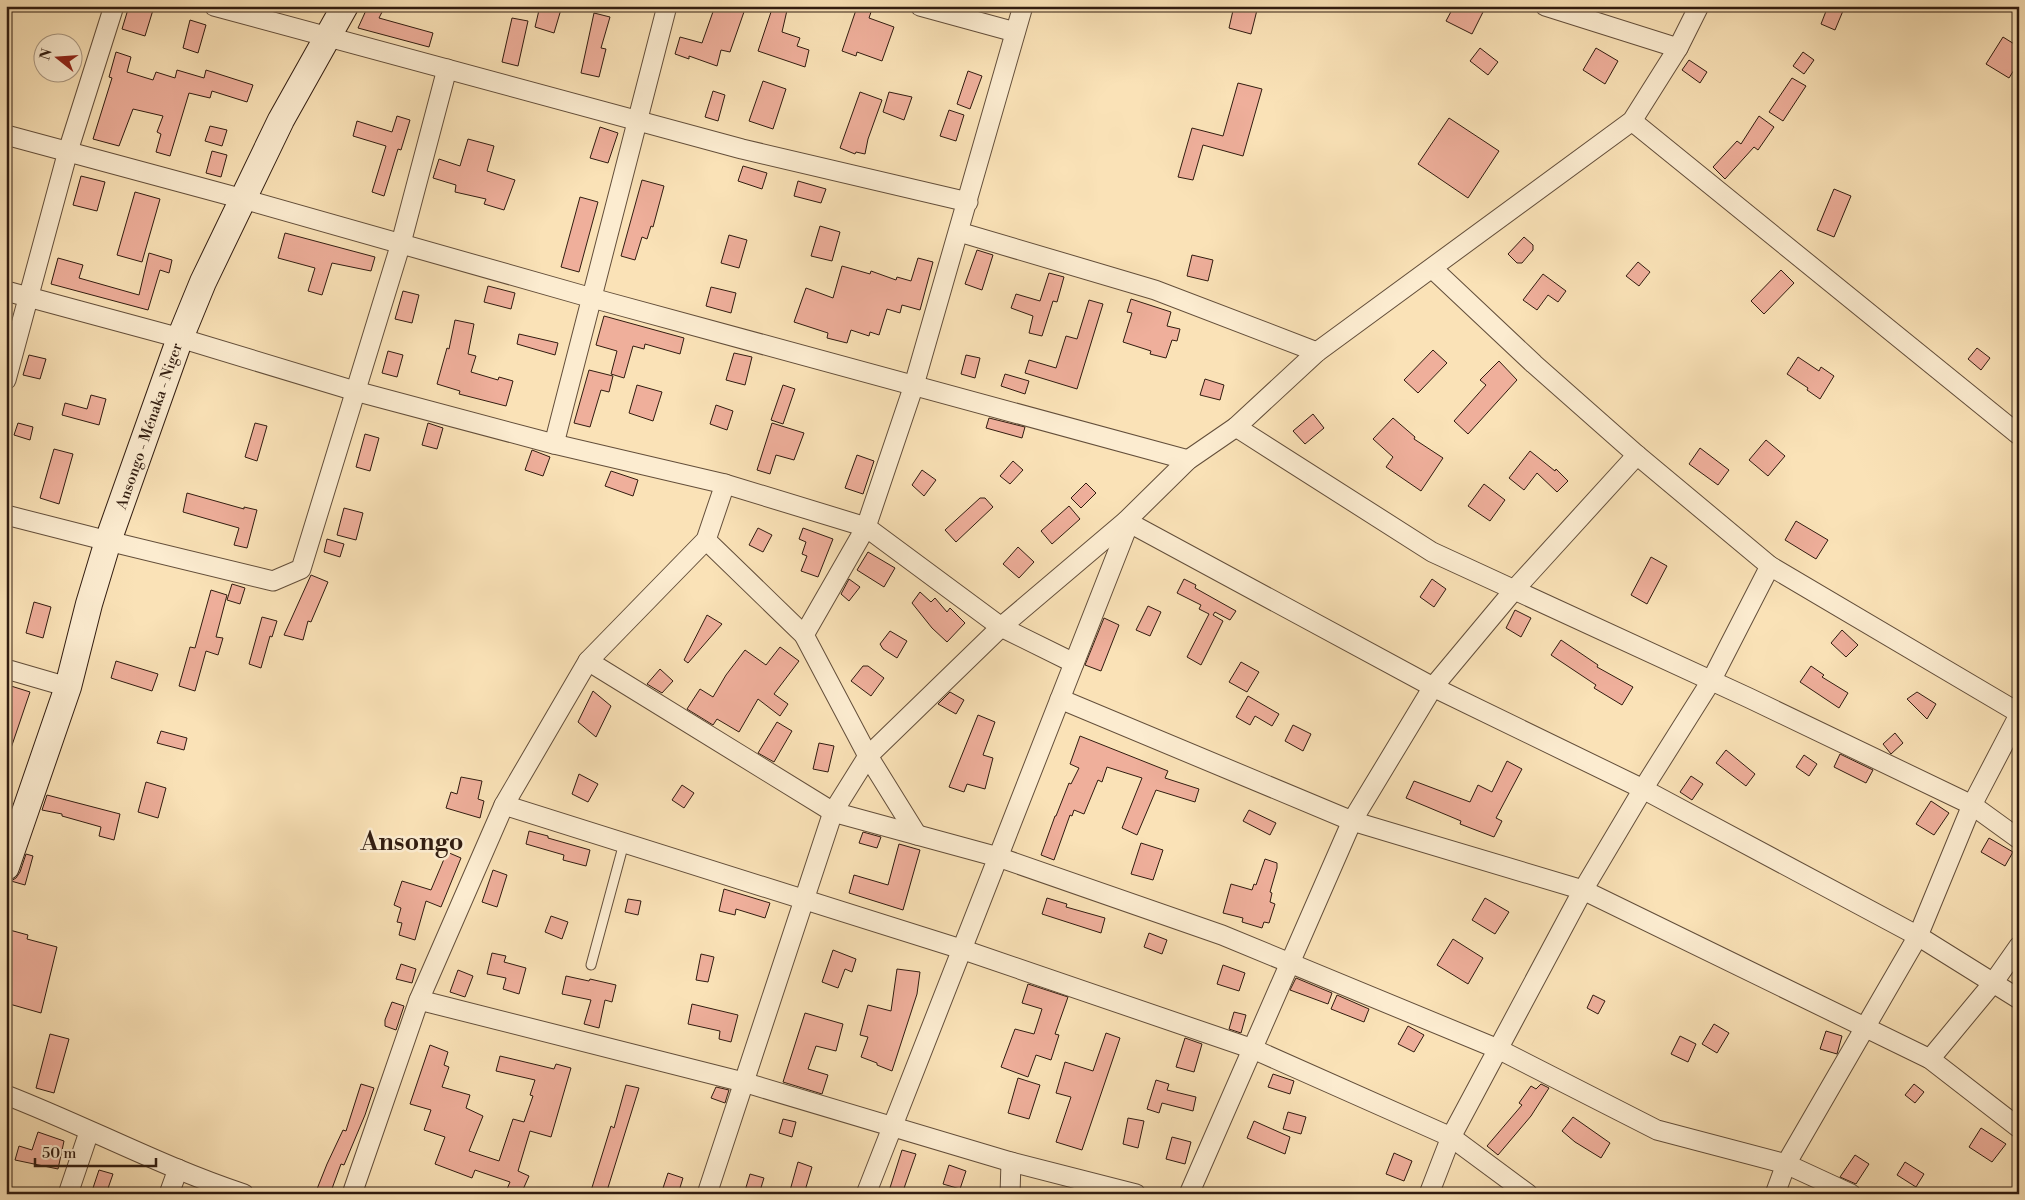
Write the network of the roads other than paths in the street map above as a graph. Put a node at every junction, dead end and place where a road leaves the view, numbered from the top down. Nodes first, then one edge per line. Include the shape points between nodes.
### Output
1 (114, 6) edge
2 (214, 6) edge
3 (345, 6) edge
4 (667, 6) edge
5 (920, 6) edge
6 (1023, 6) edge
7 (1545, 6) edge
8 (1699, 6) edge
9 (1015, 32) junction
10 (329, 37) junction
11 (1678, 48) junction
12 (447, 69) junction
13 (636, 120) junction
14 (1632, 121) junction
15 (6, 135) edge
16 (68, 151) junction
17 (243, 199) junction
18 (968, 202) junction
19 (960, 232) junction
20 (401, 243) junction
21 (1433, 269) junction
22 (6, 291) edge
23 (29, 297) junction
24 (592, 298) junction
25 (180, 338) junction
26 (1317, 352) junction
27 (6, 380) edge
28 (914, 385) junction
29 (355, 391) junction
30 (1236, 427) junction
31 (2019, 435) edge
32 (554, 444) junction
33 (1637, 455) junction
34 (1188, 460) junction
35 (724, 484) junction
36 (6, 514) edge
37 (1128, 522) junction
38 (866, 527) junction
39 (706, 540) junction
40 (108, 541) junction
41 (1770, 566) junction
42 (1514, 590) junction
43 (1001, 627) junction
44 (804, 635) junction
45 (588, 661) junction
46 (1074, 663) junction
47 (6, 669) edge
48 (1711, 681) junction
49 (68, 687) junction
50 (1432, 687) junction
51 (1060, 699) junction
52 (2019, 714) edge
53 (868, 756) junction
54 (1642, 789) junction
55 (504, 805) junction
56 (1972, 805) junction
57 (833, 812) junction
58 (1352, 821) junction
59 (917, 836) junction
60 (2019, 839) edge
61 (624, 842) junction
62 (998, 857) junction
63 (6, 867) edge
64 (1583, 890) junction
65 (803, 899) junction
66 (1918, 936) junction
67 (2019, 946) edge
68 (961, 949) junction
69 (1290, 962) junction
70 (591, 965) dead end
71 (1993, 983) junction
72 (2019, 999) edge
73 (419, 1000) junction
74 (1865, 1027) junction
75 (1252, 1049) junction
76 (1498, 1049) junction
77 (1930, 1060) junction
78 (743, 1082) junction
79 (6, 1095) edge
80 (892, 1126) junction
81 (2019, 1128) edge
82 (89, 1132) junction
83 (1451, 1137) junction
84 (1011, 1162) junction
85 (1786, 1164) junction
86 (178, 1169) junction
87 (68, 1194) edge
88 (169, 1194) edge
89 (244, 1194) edge
90 (352, 1194) edge
91 (707, 1194) edge
92 (866, 1194) edge
93 (1010, 1194) edge
94 (1136, 1194) edge
95 (1190, 1194) edge
96 (1429, 1194) edge
97 (1528, 1194) edge
98 (1775, 1194) edge
99 (1851, 1194) edge

1 - 16 street
2 - 10 street
3 - 10 main road, Ansongo - Ménaka - Niger
4 - 13 street
5 - 9 street
6 - 9 street
7 - 11 street
8 - 11 street
9 - 18 street
10 - 12 street
10 - 17 main road, Ansongo - Ménaka - Niger via 280,120
11 - 14 street
12 - 13 street
12 - 20 street
13 - 18 street via 742,149
13 - 24 street
14 - 21 street
14 - 31 street
15 - 16 street
16 - 17 street
16 - 23 street
17 - 20 street
17 - 25 main road, Ansongo - Ménaka - Niger
18 - 19 street
19 - 26 street via 1154,290
19 - 28 street
20 - 24 street
20 - 29 street
21 - 26 street
21 - 33 street
22 - 23 street
23 - 25 street
23 - 27 street
24 - 28 street
24 - 32 street
25 - 29 street
25 - 40 main road, Ansongo - Ménaka - Niger
26 - 30 street
28 - 34 street
28 - 38 street
29 - 32 street
29 - 40 street via 301,569 273,581
30 - 34 street
30 - 42 street via 1432,552
32 - 35 street
33 - 41 street
33 - 42 street
34 - 37 street
35 - 38 street
35 - 39 street
36 - 40 street
37 - 43 street
37 - 46 street
37 - 50 street
38 - 43 street
38 - 44 street
39 - 44 street
39 - 45 street
40 - 49 main road, Ansongo - Ménaka - Niger
41 - 48 street
41 - 52 street
42 - 48 street
42 - 50 street
43 - 46 street
43 - 53 street
44 - 53 street
45 - 55 street
45 - 57 street
46 - 51 street
47 - 49 street
48 - 54 street
48 - 56 street
49 - 63 main road, Ansongo - Ménaka - Niger
50 - 54 street
50 - 58 street
51 - 58 street
51 - 62 street
52 - 56 street
53 - 57 street
53 - 59 street
54 - 64 street
54 - 66 street
55 - 61 street
55 - 73 street
56 - 60 street
56 - 66 street
57 - 59 street
57 - 65 street
58 - 64 street
58 - 69 street
59 - 62 street
61 - 65 street
61 - 70 lane
62 - 68 street
62 - 69 street
64 - 74 street
64 - 76 street
65 - 68 street
65 - 78 street
66 - 71 street
66 - 74 street
67 - 71 street
68 - 75 street
68 - 80 street
69 - 75 street
69 - 76 street
71 - 72 street
71 - 77 street
73 - 78 street
73 - 90 street
74 - 77 street
74 - 85 street
75 - 83 street
75 - 95 street
76 - 83 street
76 - 85 street via 1657,1130
77 - 81 street
78 - 80 street
78 - 91 street
79 - 82 street
80 - 84 street
80 - 92 street
82 - 86 street
82 - 87 street
83 - 96 street
83 - 97 street
84 - 93 street
84 - 94 street
85 - 98 street
85 - 99 street
86 - 88 street
86 - 89 street

